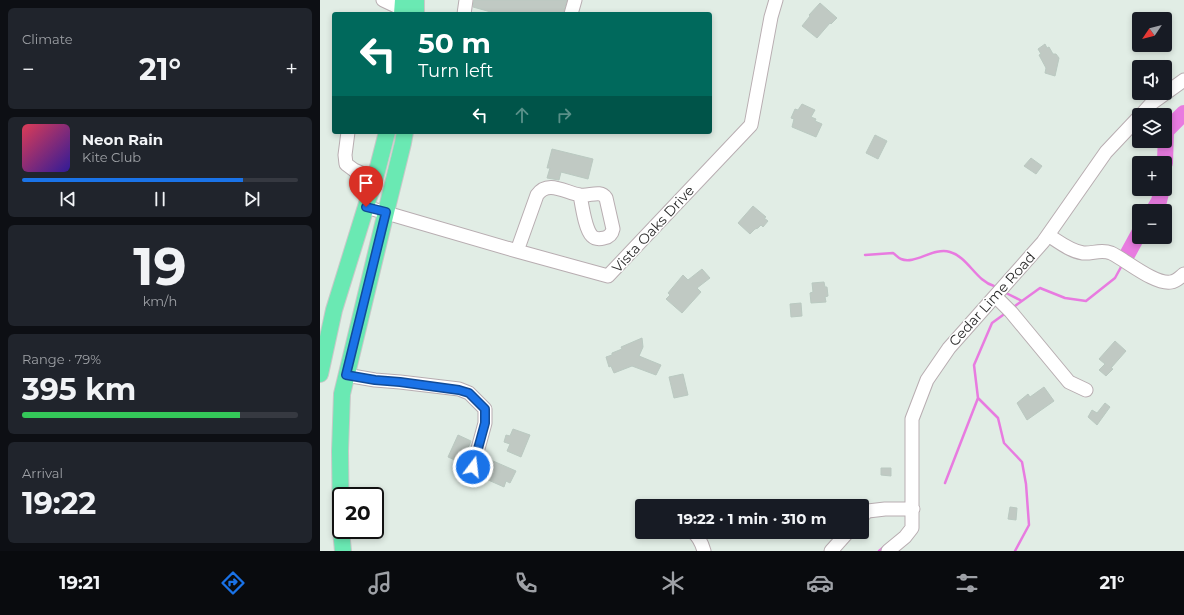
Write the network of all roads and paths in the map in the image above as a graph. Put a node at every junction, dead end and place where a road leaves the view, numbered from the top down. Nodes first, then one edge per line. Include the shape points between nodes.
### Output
1 (383, 0) edge
2 (416, 0) edge
3 (466, 0) edge
4 (575, 0) edge
5 (776, 0) edge
6 (406, 9) edge
7 (464, 12) edge
8 (572, 12) edge
9 (1184, 80) edge
10 (1147, 108) edge
11 (1132, 124) edge
12 (348, 134) edge
13 (386, 134) edge
14 (405, 134) edge
15 (375, 179) junction
16 (580, 195) dead end
17 (366, 207) junction
18 (386, 212) junction
19 (1048, 235) junction
20 (517, 251) junction
21 (1184, 274) edge
22 (994, 296) junction
23 (320, 374) edge
24 (346, 375) junction
25 (1086, 390) dead end
26 (473, 467) dead end
27 (340, 487) edge
28 (913, 509) junction
29 (869, 511) edge
30 (342, 539) edge
31 (699, 539) edge
32 (842, 539) edge
33 (343, 551) edge
34 (704, 551) edge
35 (831, 551) edge
36 (888, 551) edge

1 - 6 street
2 - 6 main road
3 - 7 street
4 - 8 street
5 - 20 street, Vista Oaks Drive via 751,125 608,276
9 - 10 street, Cedar Lime Road
11 - 19 street, Cedar Lime Road via 1106,152
12 - 15 street via 346,164
13 - 15 main road
14 - 18 main road
15 - 17 main road
16 - 20 street via 554,187 540,191
17 - 18 street, Vista Oaks Drive
17 - 23 main road via 334,310
18 - 20 street, Vista Oaks Drive
18 - 24 main road
19 - 21 street via 1068,248 1083,253 1110,253 1153,278 1170,282
19 - 22 street, Cedar Lime Road
22 - 25 street via 1011,312 1069,382
22 - 28 street, Cedar Lime Road via 948,348 927,380 912,419
24 - 26 street via 469,393 485,409 485,423
24 - 27 main road via 342,394
28 - 29 street
28 - 36 street, Cedar Lime Road via 912,528
30 - 33 main road
31 - 34 street
32 - 35 street

